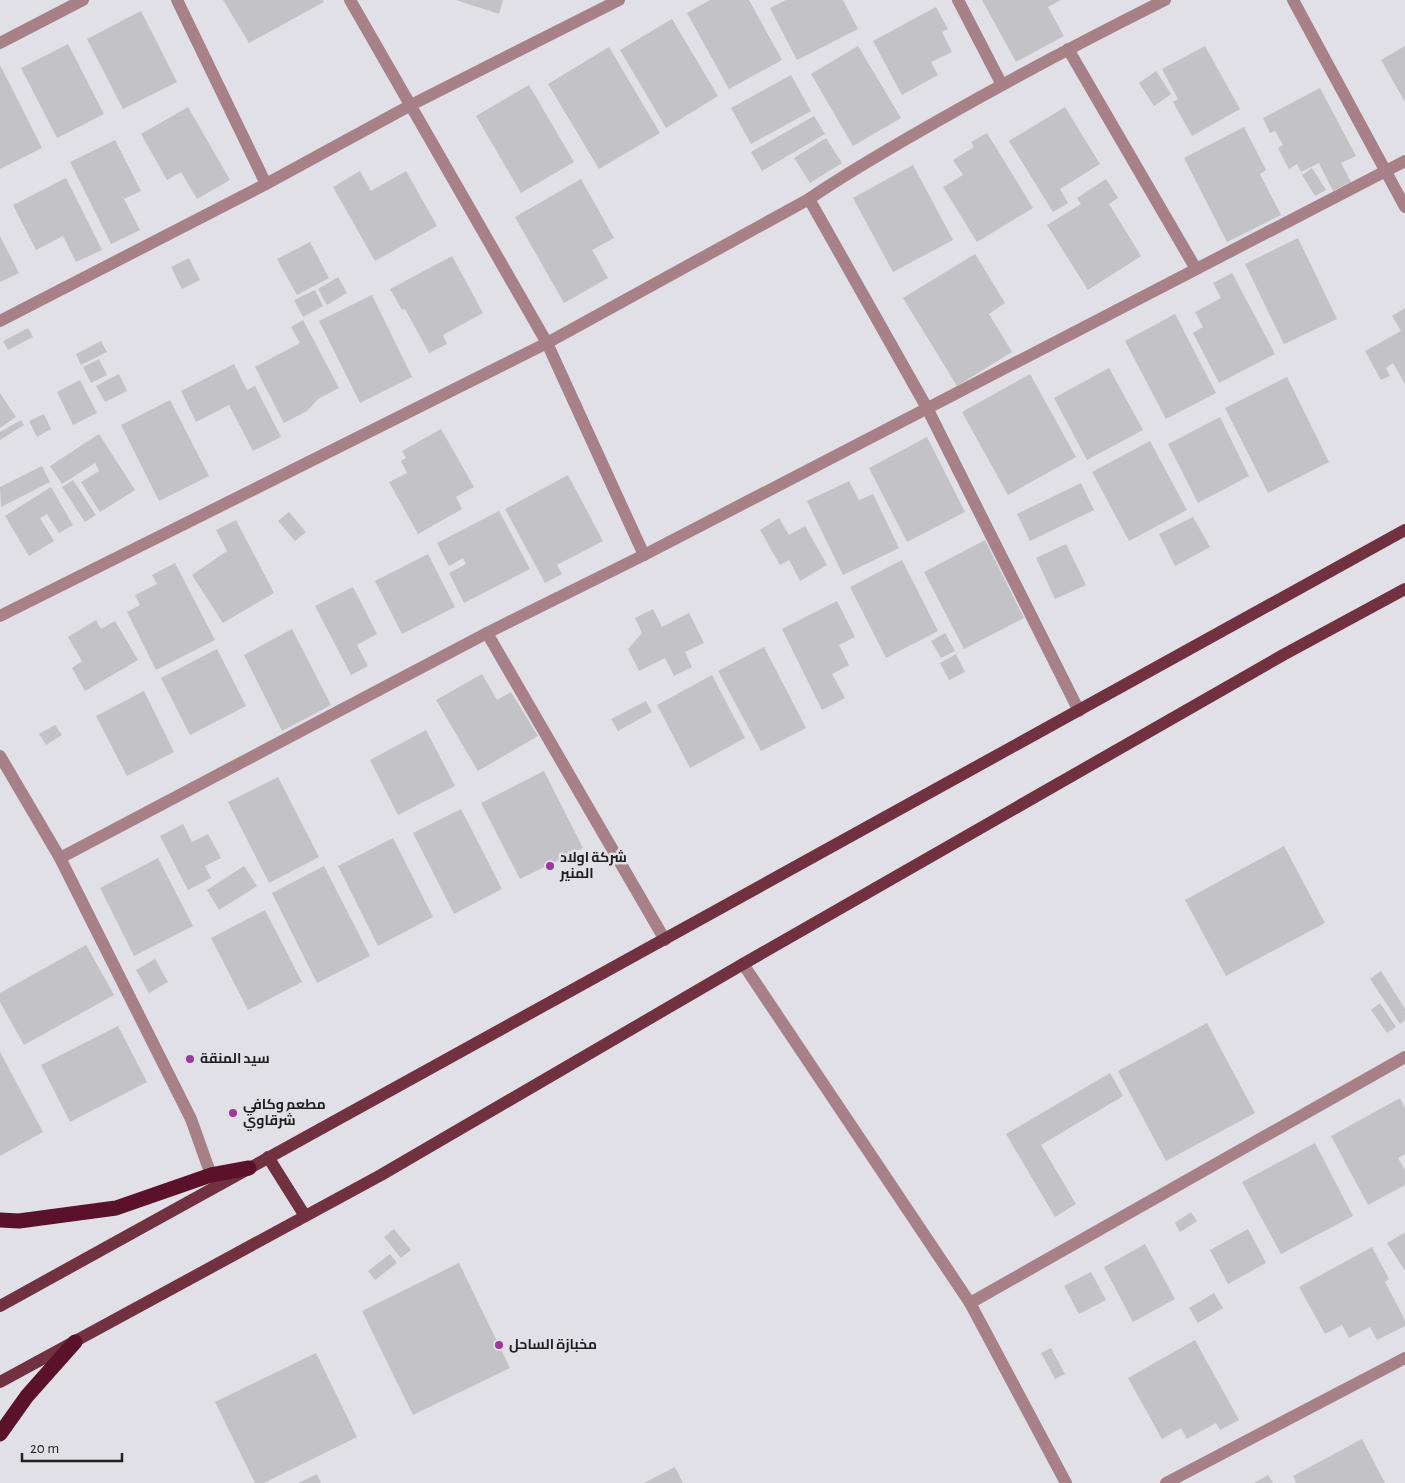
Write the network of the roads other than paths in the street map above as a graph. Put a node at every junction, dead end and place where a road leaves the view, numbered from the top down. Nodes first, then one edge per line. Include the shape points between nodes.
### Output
1 (83, 0) edge
2 (177, 0) edge
3 (350, 0) edge
4 (619, 0) edge
5 (958, 0) edge
6 (1165, 0) edge
7 (1293, 0) edge
8 (0, 43) edge
9 (1068, 49) junction
10 (1002, 85) junction
11 (411, 105) junction
12 (1405, 161) edge
13 (1385, 172) junction
14 (266, 184) junction
15 (808, 200) junction
16 (1405, 207) edge
17 (1196, 269) junction
18 (0, 321) edge
19 (548, 343) junction
20 (927, 408) junction
21 (1405, 530) edge
22 (644, 555) junction
23 (1405, 589) edge
24 (0, 616) edge
25 (487, 634) junction
26 (1079, 712) junction
27 (0, 756) edge
28 (60, 858) junction
29 (665, 940) junction
30 (743, 964) junction
31 (1405, 1057) edge
32 (268, 1157) junction
33 (249, 1168) junction
34 (211, 1175) junction
35 (305, 1216) junction
36 (0, 1220) edge
37 (970, 1303) junction
38 (0, 1306) edge
39 (75, 1342) junction
40 (1405, 1358) edge
41 (0, 1382) edge
42 (0, 1434) edge
43 (1066, 1483) edge
44 (1166, 1483) edge

1 - 8 street
2 - 14 street
3 - 11 street
4 - 11 street
5 - 10 street
6 - 9 street
7 - 13 street
9 - 10 street
9 - 17 street
10 - 15 street via 848,172
11 - 14 street
11 - 19 street
12 - 13 street
13 - 16 street
13 - 17 street
14 - 18 street
15 - 19 street
15 - 20 street
17 - 20 street
19 - 22 street
19 - 24 street
20 - 22 street
20 - 26 street
21 - 26 main road
22 - 25 street
23 - 30 main road
25 - 28 street
25 - 29 street
26 - 29 main road
27 - 28 street
28 - 34 street via 191,1119
29 - 32 main road
30 - 35 main road
30 - 37 street
31 - 37 street
32 - 33 main road
32 - 35 main road
33 - 34 highway
33 - 38 main road
34 - 36 highway via 116,1208 19,1221
35 - 39 main road
37 - 43 street
39 - 41 main road
39 - 42 highway via 27,1396
40 - 44 street

